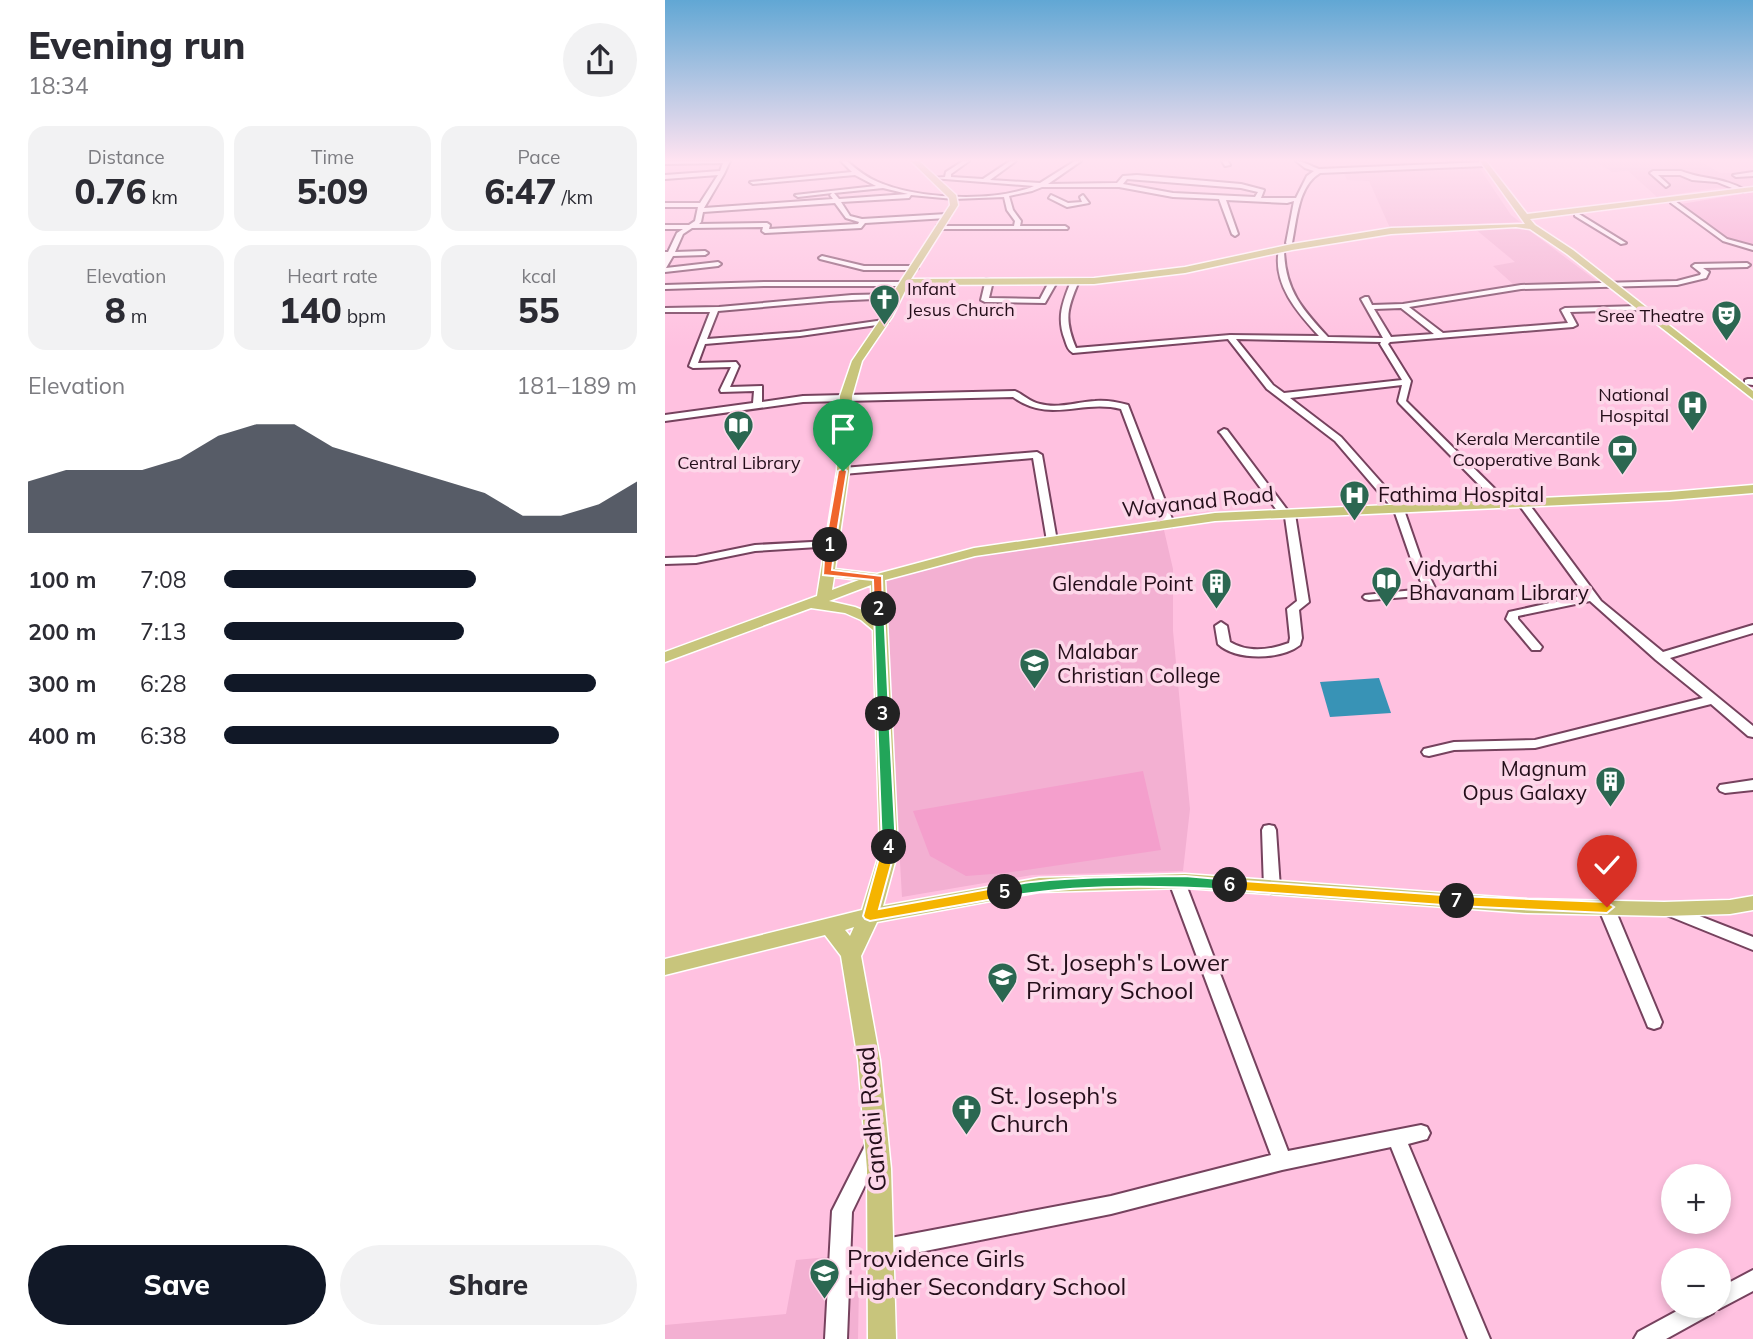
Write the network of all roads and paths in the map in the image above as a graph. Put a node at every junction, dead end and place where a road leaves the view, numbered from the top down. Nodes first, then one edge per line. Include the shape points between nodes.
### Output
1 (696, 223) edge
2 (862, 223) edge
3 (942, 223) edge
4 (1018, 223) edge
5 (1230, 223) edge
6 (1293, 223) edge
7 (1500, 223) edge
8 (1536, 223) edge
9 (1594, 223) edge
10 (1702, 223) edge
11 (665, 227) edge
12 (691, 227) junction
13 (939, 227) junction
14 (1017, 227) junction
15 (1065, 228) dead end
16 (1234, 234) dead end
17 (1623, 243) dead end
18 (1291, 247) junction
19 (1753, 248) edge
20 (1281, 250) junction
21 (705, 253) dead end
22 (668, 254) edge
23 (822, 258) dead end
24 (719, 264) dead end
25 (1751, 267) edge
26 (665, 268) edge
27 (915, 268) junction
28 (989, 281) junction
29 (1053, 282) junction
30 (1075, 282) junction
31 (905, 283) junction
32 (1615, 284) junction
33 (665, 288) edge
34 (896, 296) junction
35 (1367, 303) joint
36 (1403, 306) junction
37 (1641, 308) junction
38 (715, 309) junction
39 (665, 310) edge
40 (884, 322) junction
41 (1441, 336) junction
42 (1230, 337) junction
43 (1326, 339) junction
44 (1195, 340) joint
45 (1388, 340) junction
46 (703, 342) junction
47 (1723, 366) junction
48 (1406, 382) junction
49 (1751, 383) edge
50 (846, 396) junction
51 (1282, 396) junction
52 (1753, 396) edge
53 (757, 406) junction
54 (665, 418) edge
55 (1224, 432) dead end
56 (843, 471) junction
57 (1753, 489) edge
58 (1502, 502) junction
59 (1522, 502) junction
60 (1399, 509) junction
61 (1288, 514) junction
62 (1169, 524) junction
63 (1052, 541) junction
64 (830, 544) junction
65 (665, 561) edge
66 (827, 572) junction
67 (878, 578) junction
68 (1369, 597) dead end
69 (1593, 597) junction
70 (824, 598) junction
71 (808, 604) junction
72 (1221, 626) dead end
73 (880, 629) junction
74 (1753, 629) edge
75 (1536, 647) dead end
76 (665, 657) edge
77 (1660, 657) junction
78 (1711, 700) junction
79 (1753, 733) edge
80 (1429, 752) dead end
81 (1753, 785) edge
82 (1725, 788) dead end
83 (1269, 830) dead end
84 (1177, 882) junction
85 (1272, 888) junction
86 (1753, 903) edge
87 (1607, 907) junction
88 (1664, 909) junction
89 (870, 916) junction
90 (828, 925) junction
91 (1753, 944) edge
92 (851, 956) junction
93 (665, 967) edge
94 (1654, 1022) dead end
95 (1422, 1133) dead end
96 (1396, 1138) junction
97 (876, 1142) junction
98 (1282, 1161) junction
99 (880, 1250) junction
100 (1753, 1280) edge
101 (1731, 1292) edge
102 (1684, 1318) edge
103 (836, 1339) edge
104 (882, 1339) edge
105 (1479, 1339) edge
106 (1645, 1339) edge

1 - 12 street
2 - 12 street via 765,231 767,225
3 - 13 main road
4 - 14 street
5 - 16 street
6 - 18 street
7 - 18 main road via 1391,231
8 - 32 main road
9 - 17 street
10 - 19 street via 1725,240
11 - 12 street
12 - 22 street via 680,233
13 - 14 street
13 - 27 main road
14 - 15 street
18 - 20 main road
20 - 30 main road via 1185,270
20 - 43 street via 1285,282 1296,307
21 - 22 street
22 - 26 street
23 - 27 street via 864,268
24 - 26 street
25 - 32 street via 1695,266 1705,272 1703,276 1677,283
27 - 31 main road
28 - 29 main road
28 - 29 street via 985,300 1033,302 1042,301
28 - 31 main road
29 - 30 main road
30 - 44 street via 1066,296 1062,329 1073,351
31 - 33 street
31 - 34 main road
32 - 36 street via 1521,287
32 - 37 main road
32 - 47 main road
34 - 38 street
34 - 40 main road
35 - 36 street
35 - 45 street
36 - 41 street
37 - 41 street via 1565,310 1573,325
37 - 47 main road
38 - 39 street
38 - 46 street
40 - 46 street
40 - 50 main road via 857,361
41 - 45 street
42 - 43 street
42 - 44 street
42 - 51 street
43 - 45 street
45 - 48 street via 1384,344
46 - 53 street via 693,366 733,364 724,390 759,388
47 - 49 main road
47 - 52 main road
48 - 51 street
48 - 58 street via 1402,401
50 - 53 street
50 - 56 main road
50 - 62 street via 1016,394 1026,404 1058,409 1113,402 1125,407
51 - 60 street via 1338,439
53 - 54 street
55 - 61 street
56 - 63 street via 1037,455
56 - 64 main road
57 - 59 main road, Wayanad Road
58 - 59 main road, Wayanad Road
58 - 60 main road, Wayanad Road
59 - 69 street
60 - 61 main road, Wayanad Road
60 - 68 street via 1431,592
61 - 62 main road, Wayanad Road
61 - 72 street via 1303,602 1293,609 1294,645 1281,650 1231,650 1224,644
62 - 63 main road, Wayanad Road
63 - 67 main road, Wayanad Road via 974,552
64 - 65 street via 755,548
64 - 66 main road
66 - 67 main road
66 - 70 main road
67 - 70 main road, Wayanad Road
67 - 73 main road
69 - 75 street via 1513,614 1512,619
69 - 77 street
70 - 71 main road, Wayanad Road
71 - 73 main road via 850,609 870,617
71 - 76 main road, Wayanad Road
73 - 89 main road via 889,851
74 - 77 street
77 - 78 street
78 - 79 street
78 - 80 street via 1535,744 1454,746
81 - 82 street
83 - 85 street
84 - 85 main road
84 - 89 main road via 1039,886
84 - 98 street
85 - 87 main road via 1527,906
86 - 88 main road
87 - 88 main road
87 - 94 street
88 - 91 street
89 - 90 main road
89 - 92 main road
90 - 92 main road, Gandhi Road
90 - 93 main road
92 - 97 main road, Gandhi Road via 869,1060
95 - 96 street
96 - 98 street
96 - 105 street
97 - 99 main road, Gandhi Road
97 - 103 street via 842,1211
98 - 99 street via 1111,1205
99 - 104 main road, Gandhi Road
100 - 101 street
102 - 106 street

